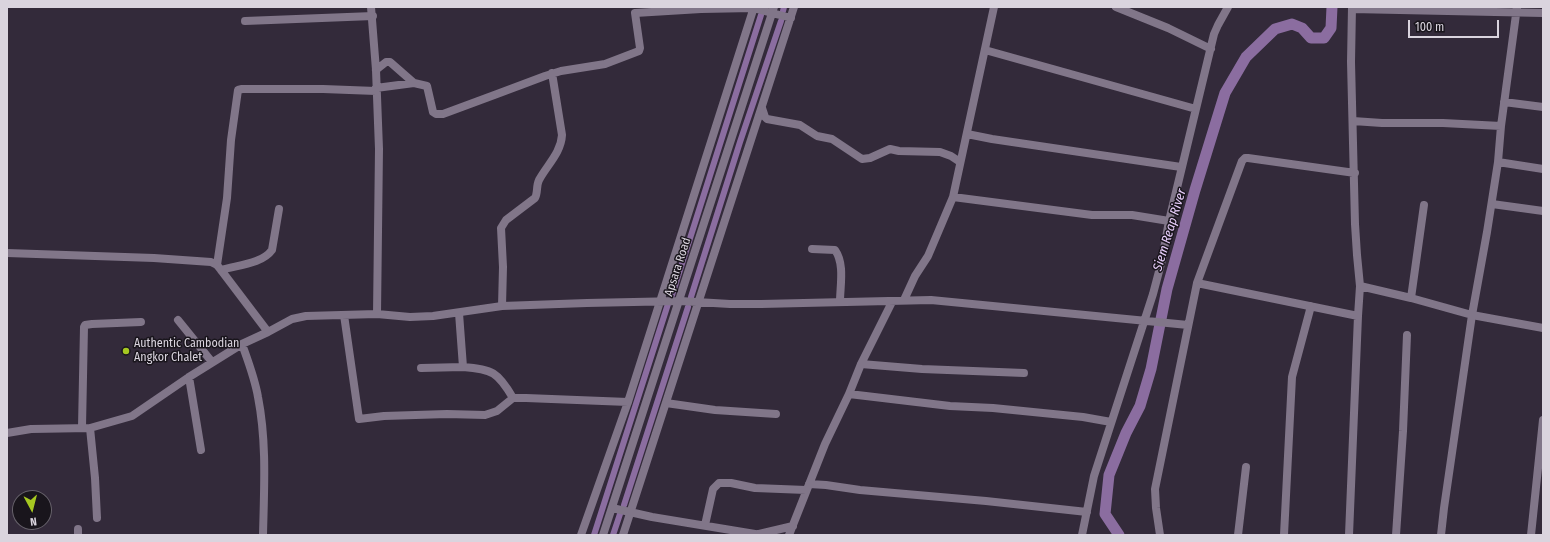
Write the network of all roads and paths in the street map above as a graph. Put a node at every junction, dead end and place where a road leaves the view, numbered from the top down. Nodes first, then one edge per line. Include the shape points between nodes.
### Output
1 (371, 7) edge
2 (754, 7) edge
3 (794, 7) edge
4 (994, 7) edge
5 (1116, 7) edge
6 (1228, 7) edge
7 (1352, 8) edge
8 (635, 10) edge
9 (773, 10) edge
10 (1517, 10) edge
11 (1543, 13) edge
12 (372, 16) junction
13 (791, 18) junction
14 (245, 21) dead end
15 (1211, 49) junction
16 (985, 50) junction
17 (376, 70) junction
18 (552, 73) junction
19 (414, 83) junction
20 (376, 90) junction
21 (1504, 102) junction
22 (1543, 107) edge
23 (762, 108) junction
24 (1196, 109) junction
25 (1353, 120) junction
26 (1501, 126) junction
27 (967, 134) junction
28 (960, 162) junction
29 (1498, 162) junction
30 (1181, 167) junction
31 (1543, 169) edge
32 (1355, 174) junction
33 (953, 197) junction
34 (1492, 204) junction
35 (1424, 205) dead end
36 (279, 209) dead end
37 (1543, 211) edge
38 (1169, 221) junction
39 (812, 249) dead end
40 (7, 253) edge
41 (219, 267) junction
42 (1197, 283) junction
43 (1360, 286) junction
44 (1411, 298) junction
45 (904, 300) junction
46 (680, 301) junction
47 (660, 302) junction
48 (840, 302) junction
49 (892, 302) junction
50 (698, 303) junction
51 (502, 306) junction
52 (1311, 306) junction
53 (459, 313) junction
54 (377, 314) junction
55 (344, 315) junction
56 (1472, 315) junction
57 (1358, 316) junction
58 (178, 320) dead end
59 (1147, 320) junction
60 (141, 322) dead end
61 (1185, 324) junction
62 (1543, 328) edge
63 (268, 332) junction
64 (1407, 335) dead end
65 (242, 344) junction
66 (212, 362) junction
67 (861, 364) junction
68 (463, 366) junction
69 (421, 368) dead end
70 (1024, 373) dead end
71 (189, 377) junction
72 (849, 394) junction
73 (513, 398) junction
74 (628, 402) junction
75 (666, 403) junction
76 (776, 414) dead end
77 (1543, 420) edge
78 (1111, 422) junction
79 (86, 428) junction
80 (7, 433) edge
81 (201, 450) dead end
82 (1246, 467) dead end
83 (808, 487) junction
84 (612, 508) junction
85 (630, 511) junction
86 (1087, 512) junction
87 (97, 518) dead end
88 (705, 525) junction
89 (793, 526) junction
90 (760, 534) edge
91 (263, 535) edge
92 (581, 535) edge
93 (603, 535) edge
94 (623, 535) edge
95 (789, 535) edge
96 (1082, 535) edge
97 (1160, 535) edge
98 (1238, 535) edge
99 (1284, 535) edge
100 (1349, 535) edge
101 (1396, 535) edge
102 (1441, 535) edge
103 (1531, 535) edge

1 - 12 street
2 - 8 street
2 - 9 street
2 - 47 street
3 - 13 street
4 - 16 street
5 - 15 street
6 - 15 street via 1218,25
7 - 10 street
7 - 25 street
8 - 18 street via 639,51 605,64
9 - 13 street
9 - 46 street, Apsara Road
10 - 11 street
10 - 21 street
12 - 14 street
12 - 17 street
13 - 23 street
15 - 24 street
16 - 24 street
16 - 27 street
17 - 19 street via 390,62
17 - 20 street
18 - 19 street via 439,114 431,109 427,86
18 - 51 street via 562,140 539,180 535,198 506,220 501,228
19 - 20 street
20 - 41 street via 238,90
20 - 54 street via 379,149
21 - 22 street
21 - 26 street
23 - 28 street via 767,119 800,125 817,136 832,139 862,159 890,149 940,152
23 - 50 street
24 - 30 street
25 - 26 street
25 - 32 street
26 - 29 street
27 - 28 street
27 - 30 street
28 - 33 street
29 - 31 street
29 - 34 street
30 - 38 street
32 - 42 street via 1243,159
32 - 43 street
33 - 38 street via 1092,215 1132,215
33 - 45 street via 928,256
34 - 37 street
34 - 56 street
35 - 44 street
36 - 41 street via 269,255 261,260
38 - 59 street
39 - 48 street via 835,250 838,254
40 - 41 street via 205,261
41 - 63 street
42 - 52 street
42 - 61 street
43 - 44 street
43 - 57 street
44 - 56 street
45 - 49 street
45 - 59 street via 931,300
46 - 47 street
46 - 50 street
46 - 84 street, Apsara Road
47 - 51 street
47 - 74 street
48 - 49 street
48 - 50 street
49 - 67 street
50 - 75 street
51 - 53 street
52 - 57 street
52 - 99 street via 1292,377
53 - 54 street via 410,317
53 - 68 street
54 - 55 street
55 - 63 street via 292,319
55 - 73 street via 359,419 447,414 485,416 498,411
56 - 62 street
56 - 102 street
57 - 100 street
58 - 66 street
59 - 61 street
59 - 78 street
60 - 79 street via 85,325
61 - 97 street via 1155,489
63 - 65 street
64 - 101 street
65 - 66 street
65 - 91 street via 258,395 262,425 265,461
66 - 71 street
67 - 70 street
67 - 72 street
68 - 69 street
68 - 73 street via 482,368 494,373
71 - 79 street via 132,416
71 - 81 street
72 - 78 street
72 - 83 street
73 - 74 street
74 - 92 street
75 - 76 street via 709,410
75 - 85 street
77 - 103 street
78 - 86 street via 1094,476
79 - 80 street via 32,429
79 - 87 street via 95,478
82 - 98 street
83 - 86 street
83 - 88 street via 755,488 719,483 713,488
83 - 89 street
84 - 85 street
84 - 93 street, Apsara Road
85 - 88 street
85 - 94 street
86 - 96 street
88 - 90 street
89 - 90 street
89 - 95 street

